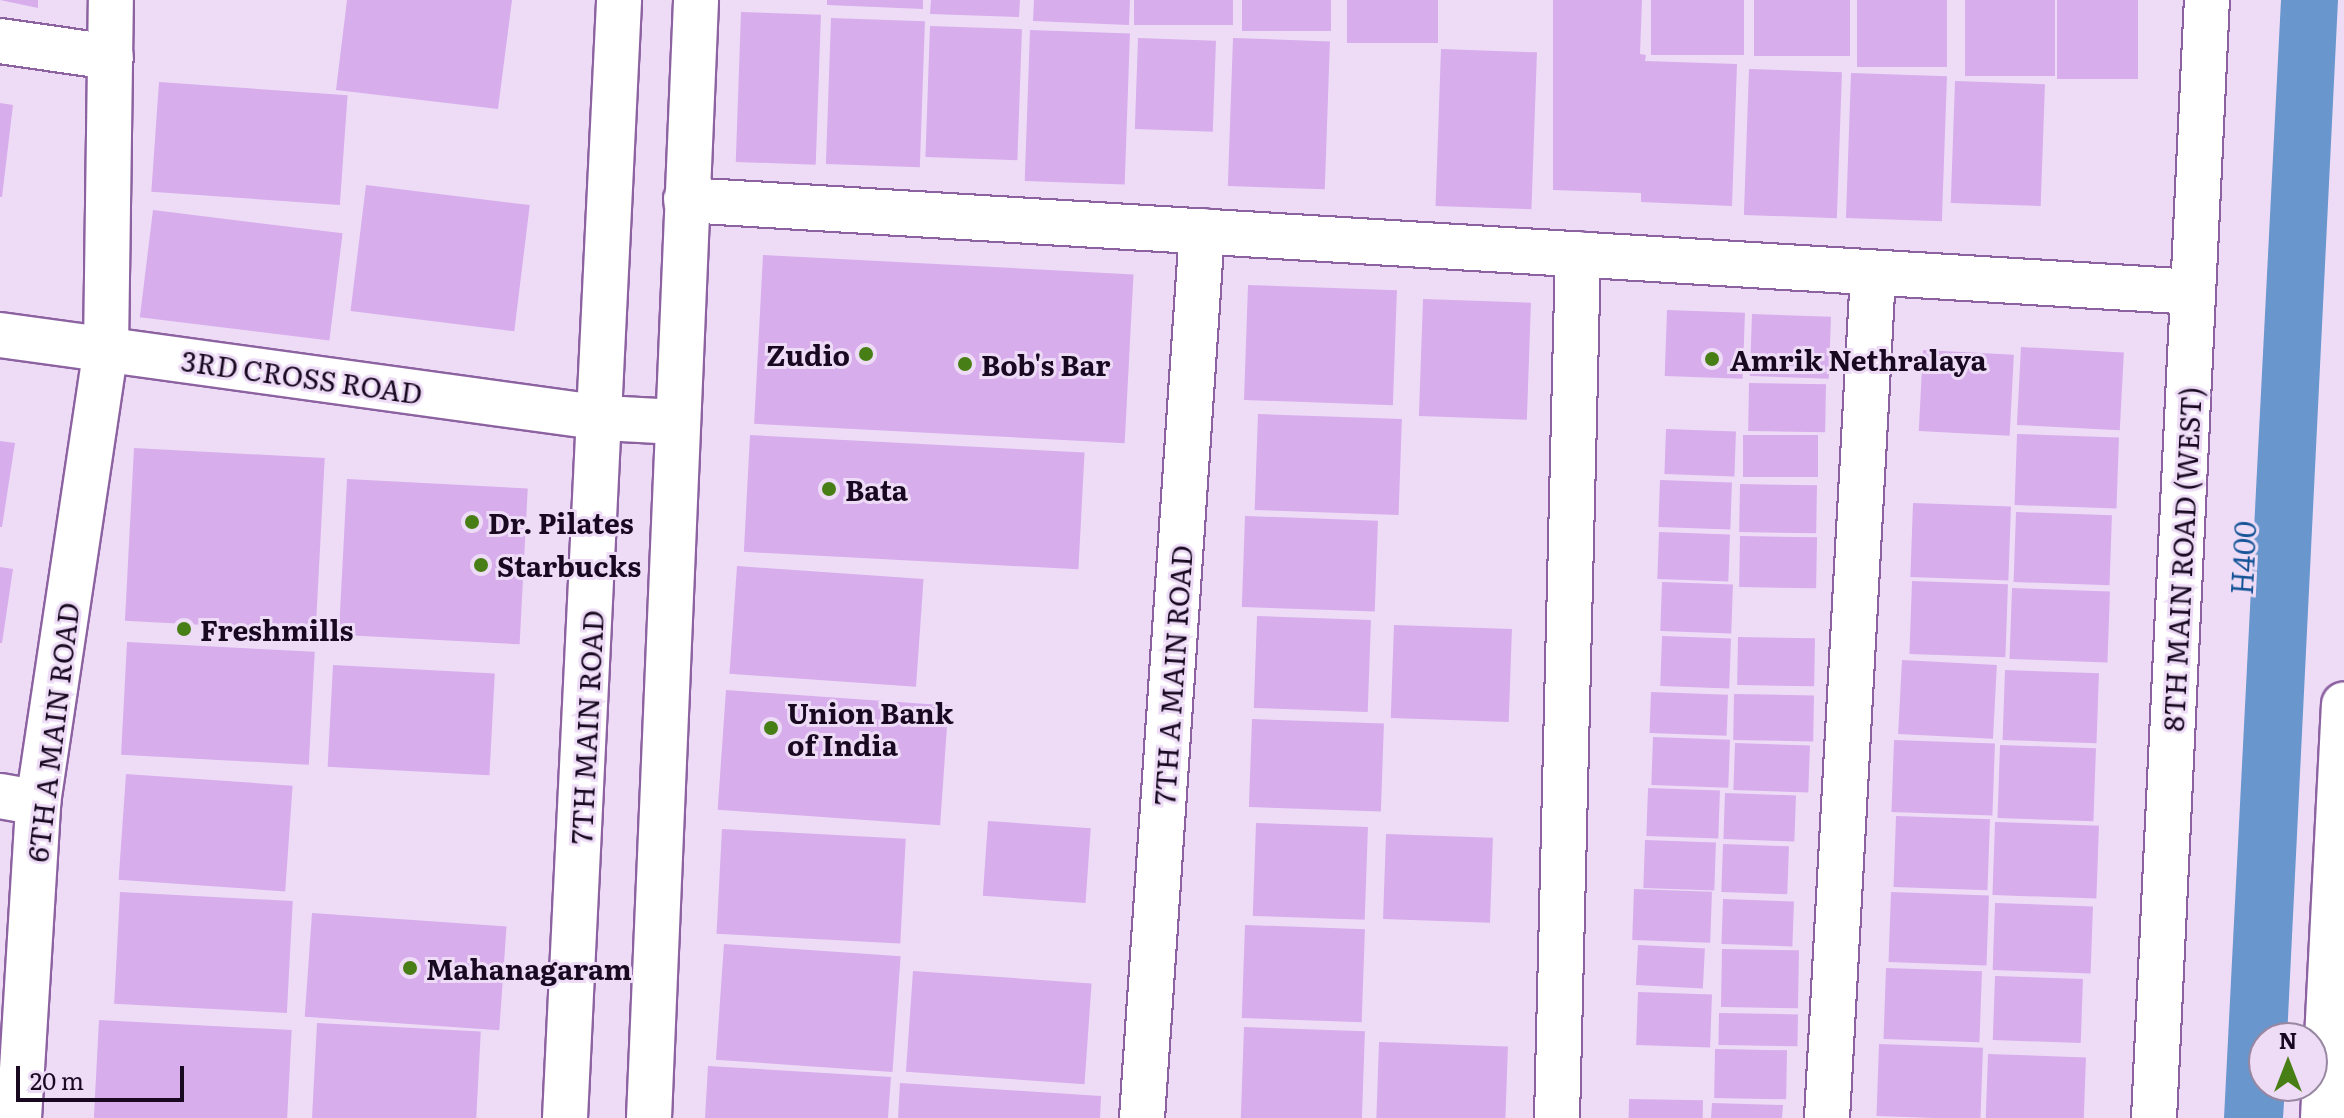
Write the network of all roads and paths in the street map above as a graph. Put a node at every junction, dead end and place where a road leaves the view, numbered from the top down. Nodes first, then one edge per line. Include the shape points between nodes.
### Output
1 (111, 0) edge
2 (619, 0) edge
3 (696, 0) edge
4 (2207, 0) edge
5 (0, 41) edge
6 (111, 57) junction
7 (686, 200) junction
8 (1202, 231) junction
9 (1578, 254) junction
10 (1873, 273) junction
11 (2193, 292) junction
12 (0, 335) edge
13 (106, 349) junction
14 (603, 418) junction
15 (677, 422) junction
16 (2344, 705) edge
17 (19, 800) edge
18 (14, 1103) edge
19 (565, 1118) edge
20 (649, 1118) edge
21 (1142, 1118) edge
22 (1557, 1118) edge
23 (1827, 1118) edge
24 (2154, 1118) edge
25 (2323, 1118) edge

1 - 6 street, 6TH A MAIN ROAD
2 - 14 street, 7TH MAIN ROAD
3 - 7 street
4 - 11 street, 8TH MAIN ROAD (WEST)
5 - 6 street
6 - 13 street, 6TH A MAIN ROAD
7 - 8 street
7 - 15 street
8 - 9 street
8 - 21 street, 7TH A MAIN ROAD
9 - 10 street
9 - 22 street
10 - 11 street
10 - 23 street
11 - 24 street, 8TH MAIN ROAD (WEST)
12 - 13 street, 3RD CROSS ROAD
13 - 14 street, 3RD CROSS ROAD
13 - 17 street, 6TH A MAIN ROAD
14 - 15 street, 3RD CROSS ROAD
14 - 19 street, 7TH MAIN ROAD
15 - 20 street
16 - 25 street
17 - 18 street, 6TH A MAIN ROAD

